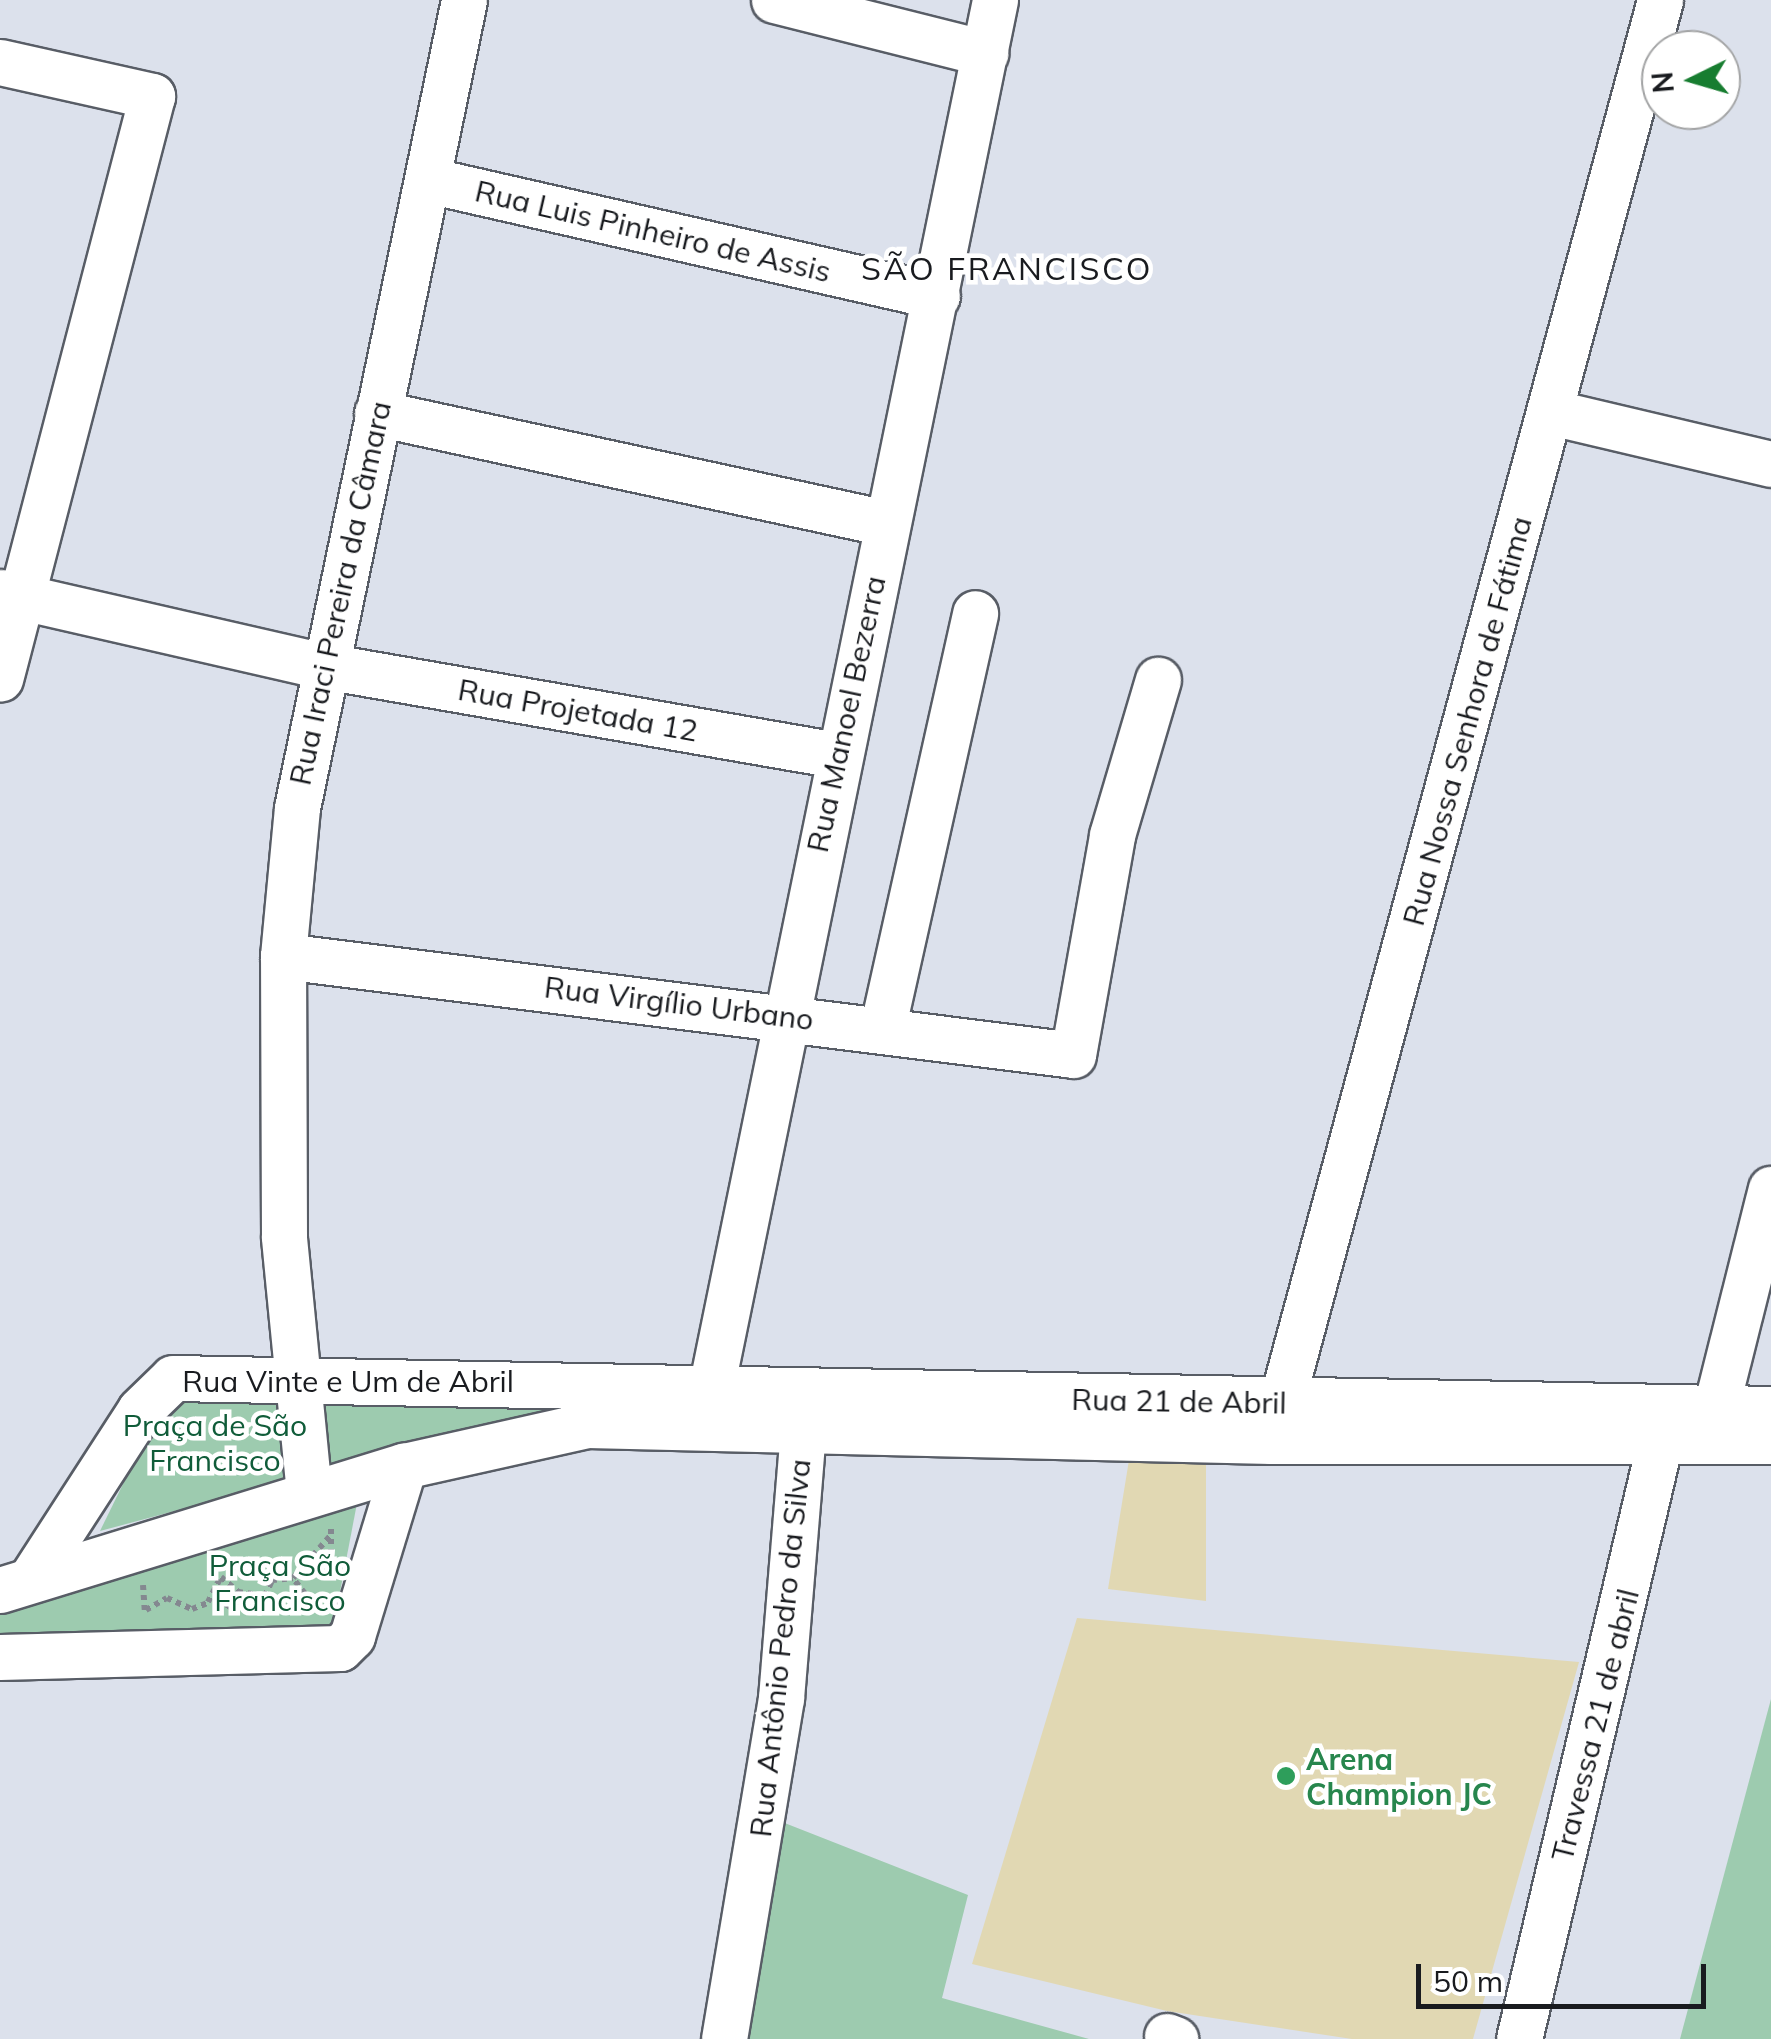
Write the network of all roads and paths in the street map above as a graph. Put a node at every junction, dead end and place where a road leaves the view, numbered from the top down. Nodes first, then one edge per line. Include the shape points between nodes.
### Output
1 (464, 0) edge
2 (774, 0) edge
3 (996, 0) edge
4 (1660, 0) edge
5 (985, 53) junction
6 (0, 62) edge
7 (428, 180) junction
8 (937, 296) junction
9 (1552, 412) junction
10 (377, 413) junction
11 (1771, 464) edge
12 (886, 523) junction
13 (10, 594) edge
14 (975, 613) dead end
15 (320, 665) junction
16 (0, 678) edge
17 (1158, 680) dead end
18 (837, 754) junction
19 (283, 956) junction
20 (782, 1014) junction
21 (882, 1030) junction
22 (1771, 1189) edge
23 (292, 1374) junction
24 (586, 1406) junction
25 (1771, 1409) edge
26 (706, 1410) junction
27 (1275, 1422) junction
28 (1710, 1426) junction
29 (1664, 1427) junction
30 (802, 1433) junction
31 (1771, 1441) edge
32 (404, 1466) junction
33 (310, 1508) junction
34 (331, 1534) junction
35 (331, 1571) dead end
36 (294, 1578) junction
37 (126, 1580) dead end
38 (17, 1582) edge
39 (238, 1592) junction
40 (221, 1608) junction
41 (331, 1608) dead end
42 (221, 1621) dead end
43 (146, 1622) dead end
44 (0, 1657) edge
45 (724, 2039) edge
46 (1519, 2039) edge

1 - 7 street, Rua Iraci Pereira da Câmara
2 - 5 street
3 - 5 street, Rua Manoel Bezerra
4 - 9 street, Rua Nossa Senhora de Fátima
5 - 8 street, Rua Manoel Bezerra
6 - 13 street via 152,96
7 - 8 street, Rua Luis Pinheiro de Assis
7 - 10 street, Rua Iraci Pereira da Câmara
8 - 12 street, Rua Manoel Bezerra
9 - 11 street
9 - 27 street, Rua Nossa Senhora de Fátima
10 - 12 street
10 - 15 street, Rua Iraci Pereira da Câmara
12 - 18 street, Rua Manoel Bezerra
13 - 15 street, Rua Projetada 12
13 - 16 street
14 - 21 street
15 - 18 street, Rua Projetada 12
15 - 19 street, Rua Iraci Pereira da Câmara
17 - 21 street, Rua Virgílio Urbano via 1112,835 1073,1055
18 - 20 street, Rua Manoel Bezerra
19 - 20 street, Rua Virgílio Urbano
19 - 23 street, Rua Iraci Pereira da Câmara
20 - 21 street, Rua Virgílio Urbano
20 - 26 street, Rua Manoel Bezerra
22 - 28 street
23 - 24 street, Rua Vinte e Um de Abril
23 - 33 street, Rua Iraci Pereira da Câmara
23 - 38 street, Rua Vinte e Um de Abril via 163,1382
24 - 26 street, Rua 21 de Abril
24 - 32 street, Rua Vinte e Um de Abril
25 - 28 street, Rua 21 de Abril
26 - 27 street, Rua 21 de Abril
26 - 30 street, Rua 21 de Abril
27 - 29 street, Rua 21 de Abril
27 - 30 street, Rua 21 de Abril
28 - 29 street, Rua 21 de Abril
28 - 31 street, Rua 21 de Abril
29 - 46 street, Travessa 21 de abril
30 - 45 street, Rua Antônio Pedro da Silva via 782,1698
32 - 33 street, Rua Vinte e Um de Abril
32 - 44 street via 352,1636 340,1648
33 - 34 path via 330,1517
33 - 38 street, Rua Vinte e Um de Abril
34 - 35 path
34 - 36 path
36 - 39 path via 272,1580 265,1596
36 - 41 path via 328,1622
37 - 43 path via 142,1576
39 - 40 path
39 - 40 path via 221,1577 210,1584 204,1596
40 - 42 path

